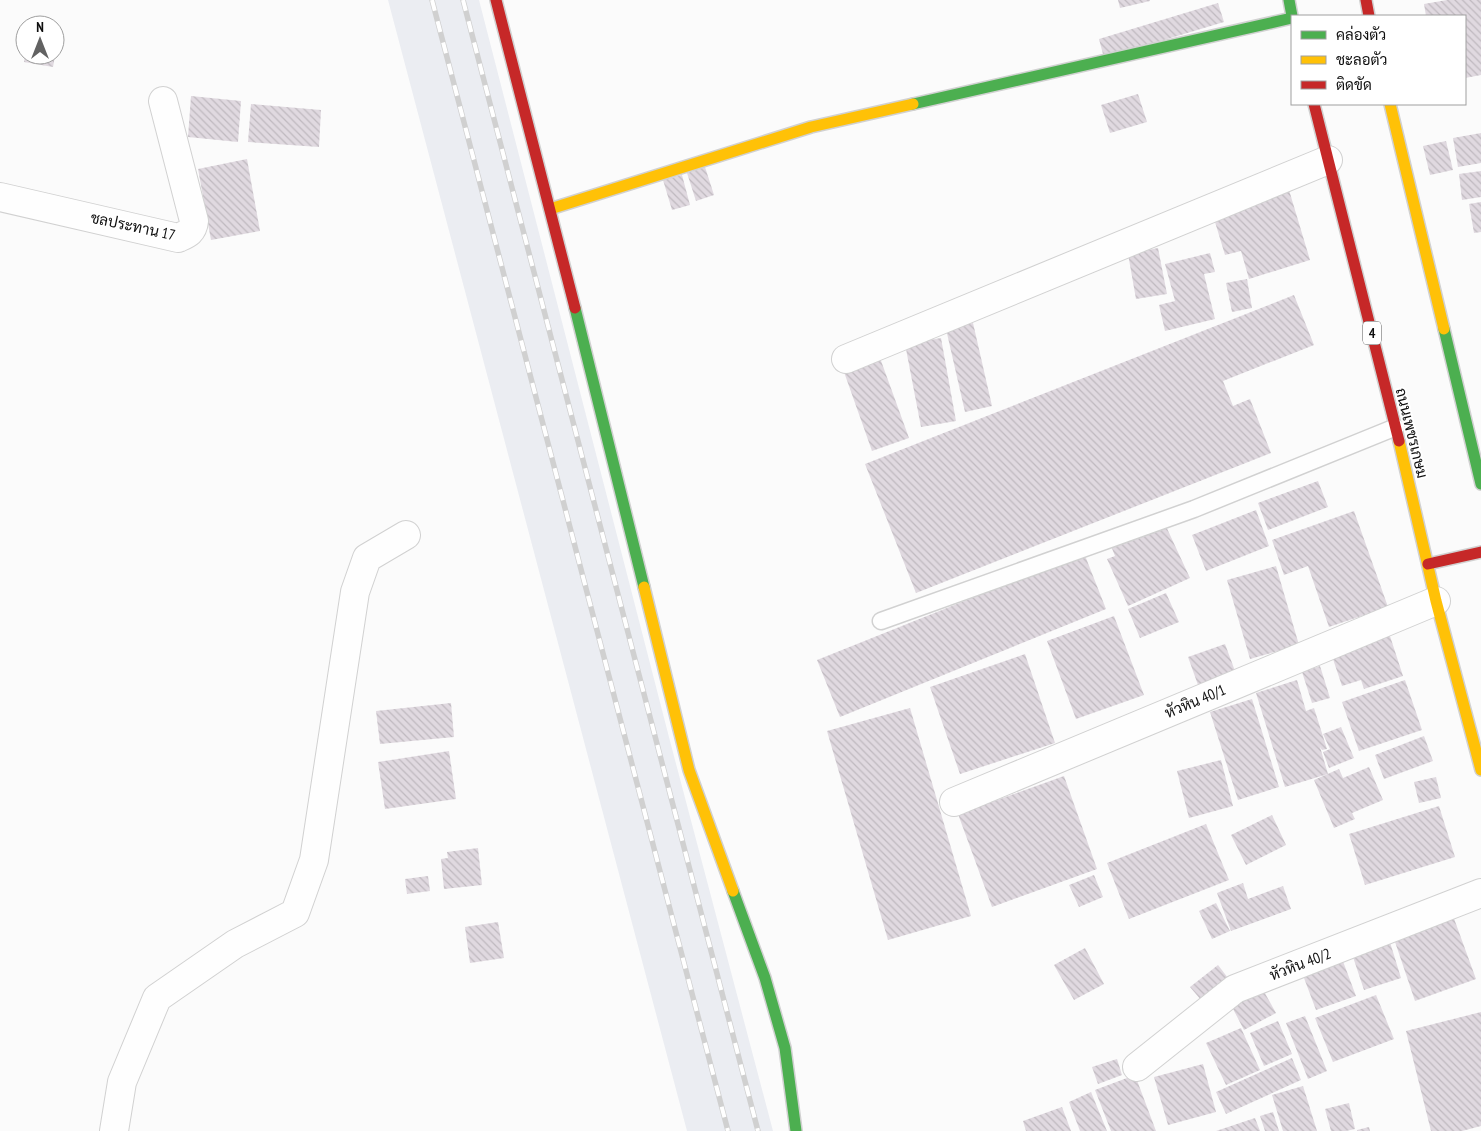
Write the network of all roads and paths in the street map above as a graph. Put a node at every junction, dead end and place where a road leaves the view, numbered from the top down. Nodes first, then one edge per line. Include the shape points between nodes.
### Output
1 (496, 0) edge
2 (1289, 0) edge
3 (1366, 0) edge
4 (1292, 15) edge
5 (1369, 15) edge
6 (1291, 17) edge
7 (162, 100) dead end
8 (1314, 105) edge
9 (1390, 105) edge
10 (1328, 160) junction
11 (0, 196) edge
12 (550, 209) junction
13 (846, 359) dead end
14 (1396, 427) junction
15 (1481, 484) edge
16 (406, 535) dead end
17 (1481, 552) edge
18 (1428, 564) junction
19 (1436, 601) junction
20 (881, 621) dead end
21 (1481, 770) edge
22 (954, 802) dead end
23 (1481, 893) edge
24 (1137, 1067) dead end
25 (114, 1131) edge
26 (796, 1131) edge

1 - 12 street
2 - 4 street
3 - 5 street
6 - 12 street via 811,127
7 - 11 street, ชลประทาน 17 via 194,221 188,234 178,238
8 - 10 street, ถนนเพชรเกษม / 4
9 - 15 street
10 - 13 street
10 - 14 street, ถนนเพชรเกษม / 4
12 - 26 street via 689,770 765,978 785,1048
14 - 18 street, ถนนเพชรเกษม / 4
14 - 20 lane via 1194,509
16 - 25 street via 367,558 355,592 314,860 294,913 235,944 157,998 122,1082
17 - 18 street
18 - 19 street, ถนนเพชรเกษม / 4
19 - 21 street, ถนนเพชรเกษม / 4
19 - 22 street, หัวหิน 40/1
23 - 24 street, หัวหิน 40/2 via 1235,989

